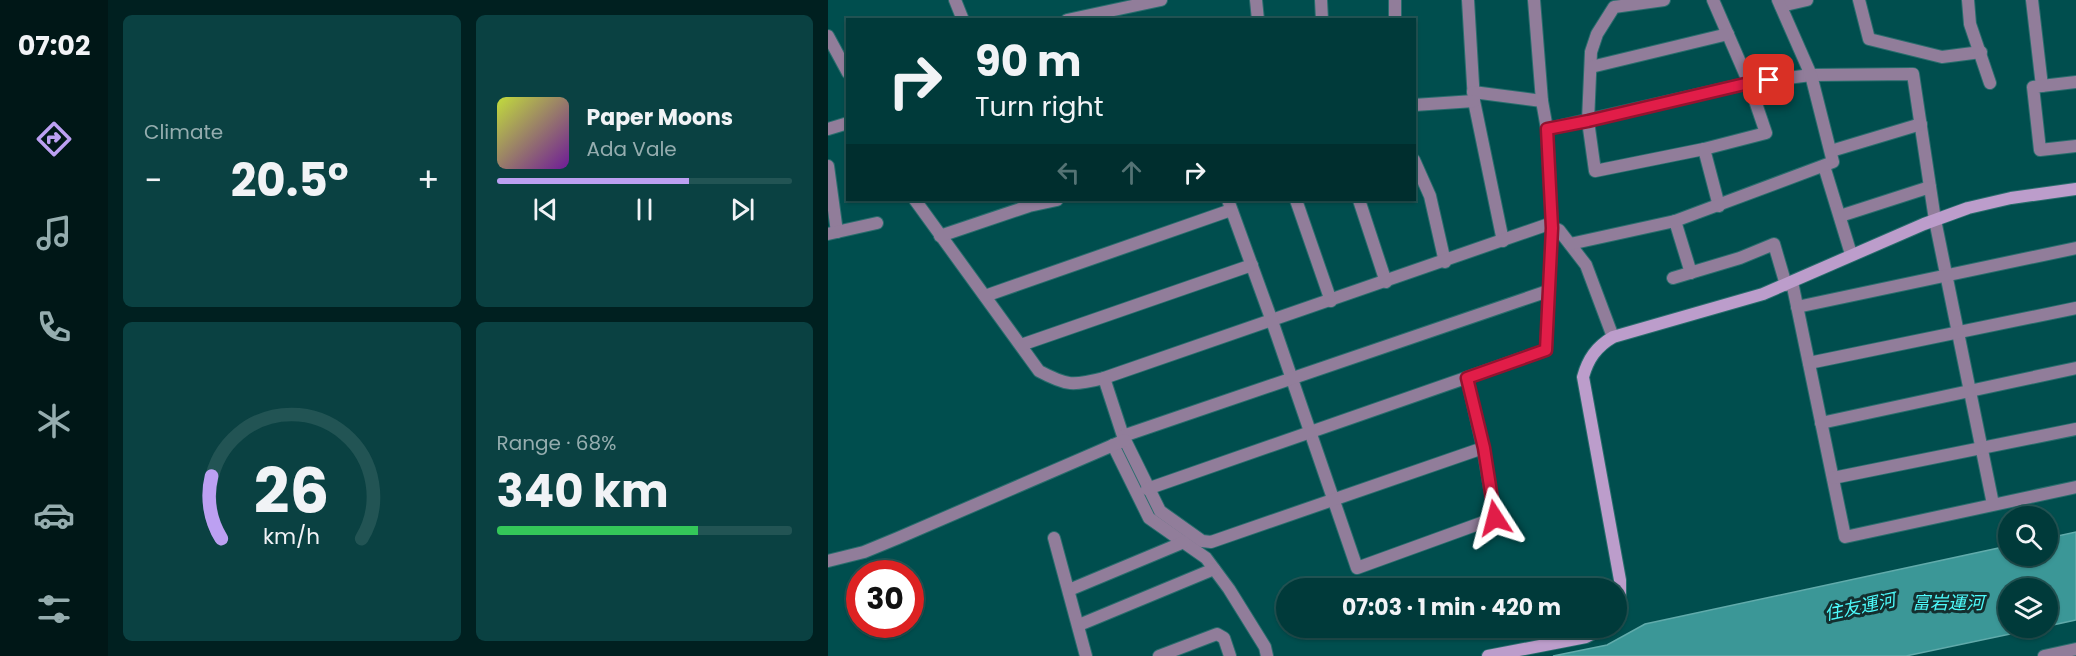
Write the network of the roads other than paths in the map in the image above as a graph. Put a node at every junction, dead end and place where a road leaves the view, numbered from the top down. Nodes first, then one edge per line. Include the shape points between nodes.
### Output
1 (955, 0) edge
2 (1161, 0) edge
3 (1256, 0) edge
4 (1321, 0) edge
5 (1395, 0) edge
6 (1467, 0) edge
7 (1534, 0) edge
8 (1664, 0) edge
9 (1713, 0) edge
10 (1808, 0) edge
11 (1859, 0) edge
12 (1968, 0) edge
13 (2032, 0) edge
14 (1780, 3) edge
15 (962, 18) edge
16 (1074, 18) edge
17 (1258, 18) edge
18 (1322, 18) edge
19 (1395, 18) edge
20 (1728, 34) junction
21 (828, 36) edge
22 (1981, 52) junction
23 (846, 65) edge
24 (1591, 67) junction
25 (1811, 75) junction
26 (2076, 82) edge
27 (1749, 83) junction
28 (1990, 83) dead end
29 (2042, 86) junction
30 (1474, 97) junction
31 (1542, 101) junction
32 (1416, 105) edge
33 (1588, 121) junction
34 (846, 124) edge
35 (1921, 124) junction
36 (828, 129) edge
37 (1547, 129) junction
38 (2076, 146) edge
39 (1704, 149) junction
40 (1831, 151) junction
41 (1416, 164) edge
42 (828, 166) edge
43 (1824, 166) junction
44 (1930, 187) junction
45 (2076, 189) edge
46 (916, 201) edge
47 (1048, 201) edge
48 (1296, 201) edge
49 (1359, 201) edge
50 (1029, 203) edge
51 (1229, 205) edge
52 (1719, 206) junction
53 (1839, 216) junction
54 (1935, 220) junction
55 (1675, 221) junction
56 (877, 223) dead end
57 (1552, 228) junction
58 (832, 233) edge
59 (940, 236) junction
60 (1503, 241) junction
61 (1570, 244) junction
62 (2076, 248) edge
63 (1851, 254) junction
64 (1445, 262) junction
65 (1252, 265) junction
66 (1690, 273) junction
67 (1946, 275) junction
68 (1673, 278) dead end
69 (1386, 282) junction
70 (1789, 283) junction
71 (1548, 291) junction
72 (985, 296) junction
73 (1331, 301) junction
74 (1797, 307) junction
75 (2076, 308) edge
76 (1272, 321) junction
77 (1958, 333) junction
78 (1613, 337) junction
79 (1021, 345) junction
80 (1809, 363) junction
81 (2076, 368) edge
82 (1104, 378) junction
83 (1467, 378) junction
84 (1291, 379) junction
85 (1970, 391) junction
86 (1821, 423) junction
87 (2076, 429) edge
88 (1310, 433) junction
89 (1124, 438) junction
90 (1113, 445) junction
91 (1484, 448) junction
92 (1981, 448) junction
93 (1833, 478) junction
94 (2076, 486) edge
95 (1147, 489) junction
96 (1334, 500) junction
97 (1993, 504) junction
98 (1054, 538) dead end
99 (1184, 542) junction
100 (828, 561) edge
101 (1214, 569) junction
102 (1619, 578) edge
103 (1069, 590) junction
104 (1079, 625) junction
105 (1581, 638) edge
106 (2076, 649) edge
107 (1086, 656) edge
108 (1159, 656) edge
109 (1230, 656) edge
110 (1267, 656) edge
111 (1488, 656) edge
112 (2044, 656) edge

1 - 15 street
2 - 16 street
3 - 17 street
4 - 18 street
5 - 19 street
6 - 30 street
7 - 31 street
8 - 24 street via 1614,7 1597,34
9 - 20 street
10 - 14 street
11 - 22 street via 1869,39 1942,57
12 - 22 street via 1970,24
13 - 29 street
14 - 25 street
20 - 24 street
20 - 27 street
21 - 23 street
22 - 28 street
24 - 33 street
25 - 27 street
25 - 35 street via 1913,74
25 - 40 street
26 - 29 street
27 - 33 street
27 - 39 street via 1766,133
29 - 38 street via 2033,87 2040,150
30 - 31 street
30 - 32 street
30 - 60 street
31 - 37 street
33 - 37 street
33 - 39 street via 1595,171
34 - 36 street
35 - 40 street
35 - 44 street
37 - 57 street
39 - 52 street
40 - 43 street via 1833,162
41 - 64 street via 1430,196
42 - 58 street
43 - 52 street
43 - 53 street
44 - 53 street
44 - 54 street
45 - 54 street via 2011,198
46 - 59 street
47 - 50 street
48 - 73 street
49 - 69 street
50 - 59 street
51 - 65 street
51 - 72 street
52 - 55 street
53 - 63 street
54 - 63 street
54 - 67 street
55 - 61 street
55 - 66 street
56 - 58 street
57 - 60 street via 1546,225
57 - 61 street via 1559,230
57 - 71 street
59 - 72 street
60 - 64 street
61 - 78 street via 1586,266
62 - 67 street
63 - 70 street
64 - 69 street
65 - 76 street
65 - 79 street
66 - 68 street
66 - 70 street via 1774,244
67 - 74 street
67 - 77 street
69 - 73 street
70 - 74 street
70 - 78 street
71 - 83 street via 1546,350
71 - 84 street
72 - 79 street
73 - 76 street
74 - 80 street
75 - 77 street
76 - 82 street
76 - 84 street
77 - 80 street
77 - 85 street
78 - 102 street via 1588,360 1583,377
79 - 82 street via 1039,371 1058,381 1078,385
80 - 86 street
81 - 85 street
82 - 89 street
83 - 88 street
83 - 91 street
84 - 88 street
84 - 89 street
85 - 86 street
85 - 92 street
86 - 93 street
87 - 92 street
88 - 95 street
88 - 96 street
89 - 90 street
89 - 95 street
90 - 99 street via 1149,518
90 - 100 street via 864,552
91 - 96 street
91 - 96 street via 1495,518 1356,568
92 - 93 street
92 - 97 street
93 - 97 street via 1845,537
94 - 97 street
95 - 96 street via 1160,511 1202,542
98 - 103 street
99 - 101 street
99 - 103 street
101 - 104 street
101 - 110 street
103 - 104 street
104 - 107 street
105 - 111 street
106 - 112 street
108 - 109 street via 1217,634 1224,638

